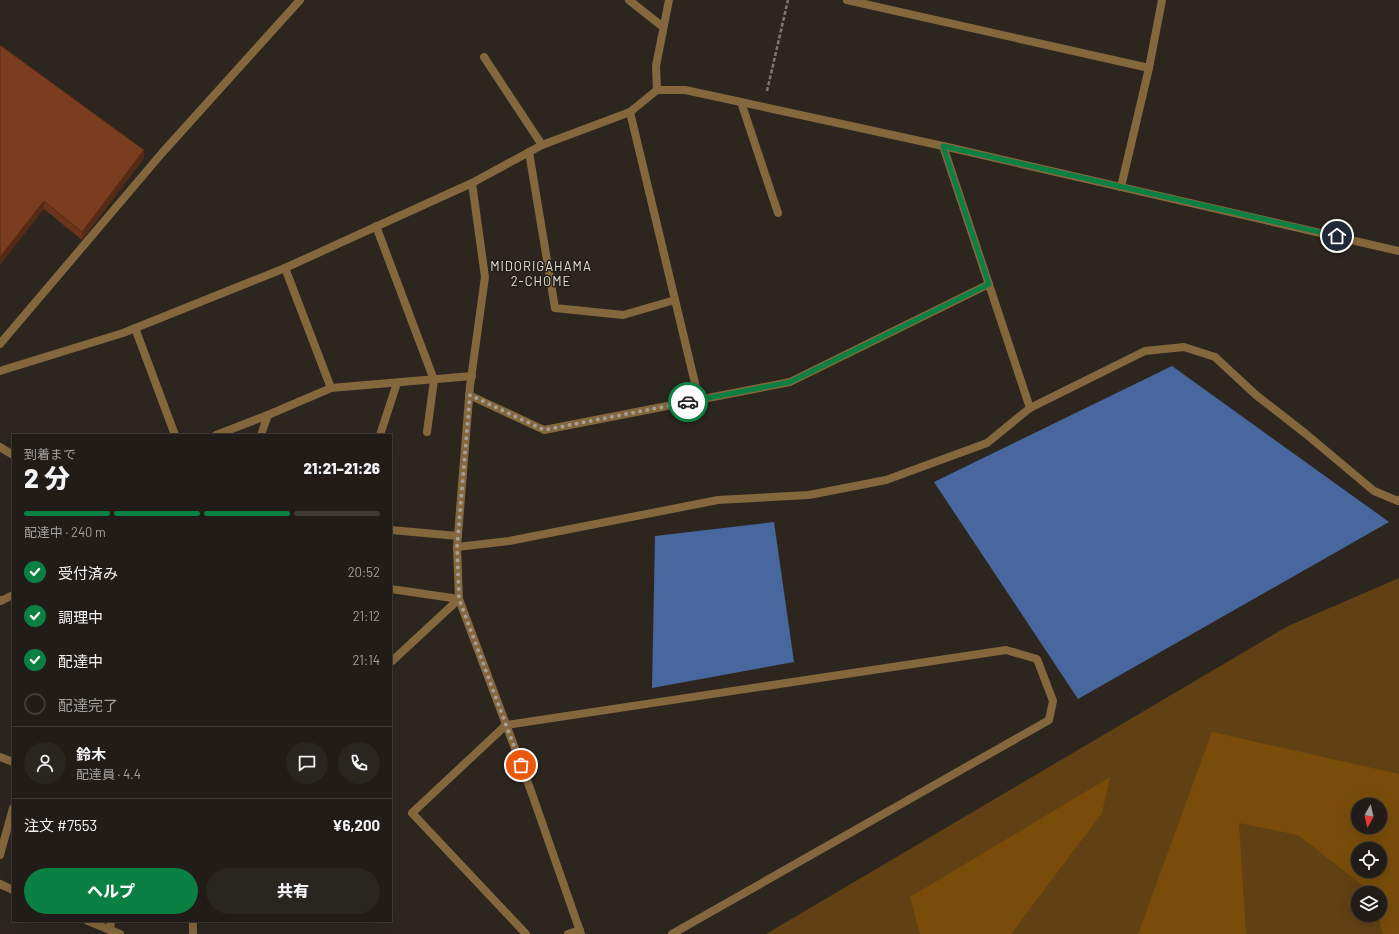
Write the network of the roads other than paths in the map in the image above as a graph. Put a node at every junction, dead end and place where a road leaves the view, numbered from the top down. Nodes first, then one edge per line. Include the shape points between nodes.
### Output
1 (300, 0) edge
2 (628, 0) edge
3 (669, 0) edge
4 (847, 0) edge
5 (1162, 0) edge
6 (663, 27) junction
7 (484, 57) dead end
8 (1149, 68) junction
9 (656, 90) junction
10 (741, 102) junction
11 (630, 112) junction
12 (542, 145) junction
13 (943, 146) junction
14 (529, 152) junction
15 (472, 183) junction
16 (1121, 187) junction
17 (778, 214) dead end
18 (376, 226) junction
19 (1399, 251) edge
20 (285, 268) junction
21 (989, 284) junction
22 (674, 300) junction
23 (135, 328) junction
24 (0, 344) edge
25 (0, 371) edge
26 (472, 376) junction
27 (434, 380) junction
28 (397, 383) junction
29 (331, 388) junction
30 (470, 395) junction
31 (699, 400) junction
32 (1030, 408) junction
33 (268, 415) junction
34 (427, 432) dead end
35 (175, 434) edge
36 (219, 434) edge
37 (261, 434) edge
38 (380, 434) edge
39 (0, 448) edge
40 (12, 454) edge
41 (1399, 500) edge
42 (392, 530) edge
43 (458, 536) junction
44 (457, 547) junction
45 (392, 589) edge
46 (12, 596) edge
47 (459, 599) junction
48 (0, 600) edge
49 (392, 661) edge
50 (506, 725) junction
51 (0, 757) edge
52 (12, 762) edge
53 (12, 812) edge
54 (0, 855) edge
55 (0, 884) edge
56 (12, 890) edge
57 (90, 922) edge
58 (112, 922) edge
59 (193, 922) edge
60 (110, 930) junction
61 (580, 932) edge
62 (120, 934) edge
63 (193, 934) edge
64 (526, 934) edge
65 (568, 934) edge
66 (672, 934) edge

1 - 24 street via 162,153
2 - 6 street
3 - 6 street
4 - 8 street
5 - 8 street
6 - 9 street via 656,66
7 - 12 street
8 - 16 street
9 - 10 street via 685,90
9 - 11 street
10 - 13 street
10 - 17 street
11 - 12 street
11 - 22 street
12 - 14 street
13 - 16 street
13 - 21 street
14 - 15 street
14 - 22 street via 555,308 623,315
15 - 18 street
15 - 26 street via 485,277
16 - 19 street
18 - 20 street
18 - 27 street
20 - 23 street
20 - 29 street
21 - 31 street via 790,382
21 - 32 street
22 - 31 street
23 - 25 street
23 - 35 street
26 - 27 street
26 - 30 street
27 - 28 street
27 - 34 street
28 - 29 street
28 - 38 street
29 - 33 street
30 - 31 street via 544,430
30 - 43 street
32 - 41 street via 1145,351 1184,347 1215,357 1256,395 1374,491
32 - 44 street via 987,443 886,480 809,495 718,500 509,541
33 - 36 street
33 - 37 street
39 - 40 street
42 - 43 street
43 - 44 street
44 - 47 street
45 - 47 street
46 - 48 street
47 - 49 street
47 - 50 street
50 - 61 street
50 - 64 street via 412,813
50 - 66 street via 1006,650 1037,659 1053,701 1050,720
51 - 52 street
53 - 54 street
55 - 56 street
57 - 60 street
58 - 60 street
59 - 63 street
60 - 62 street
61 - 65 street

